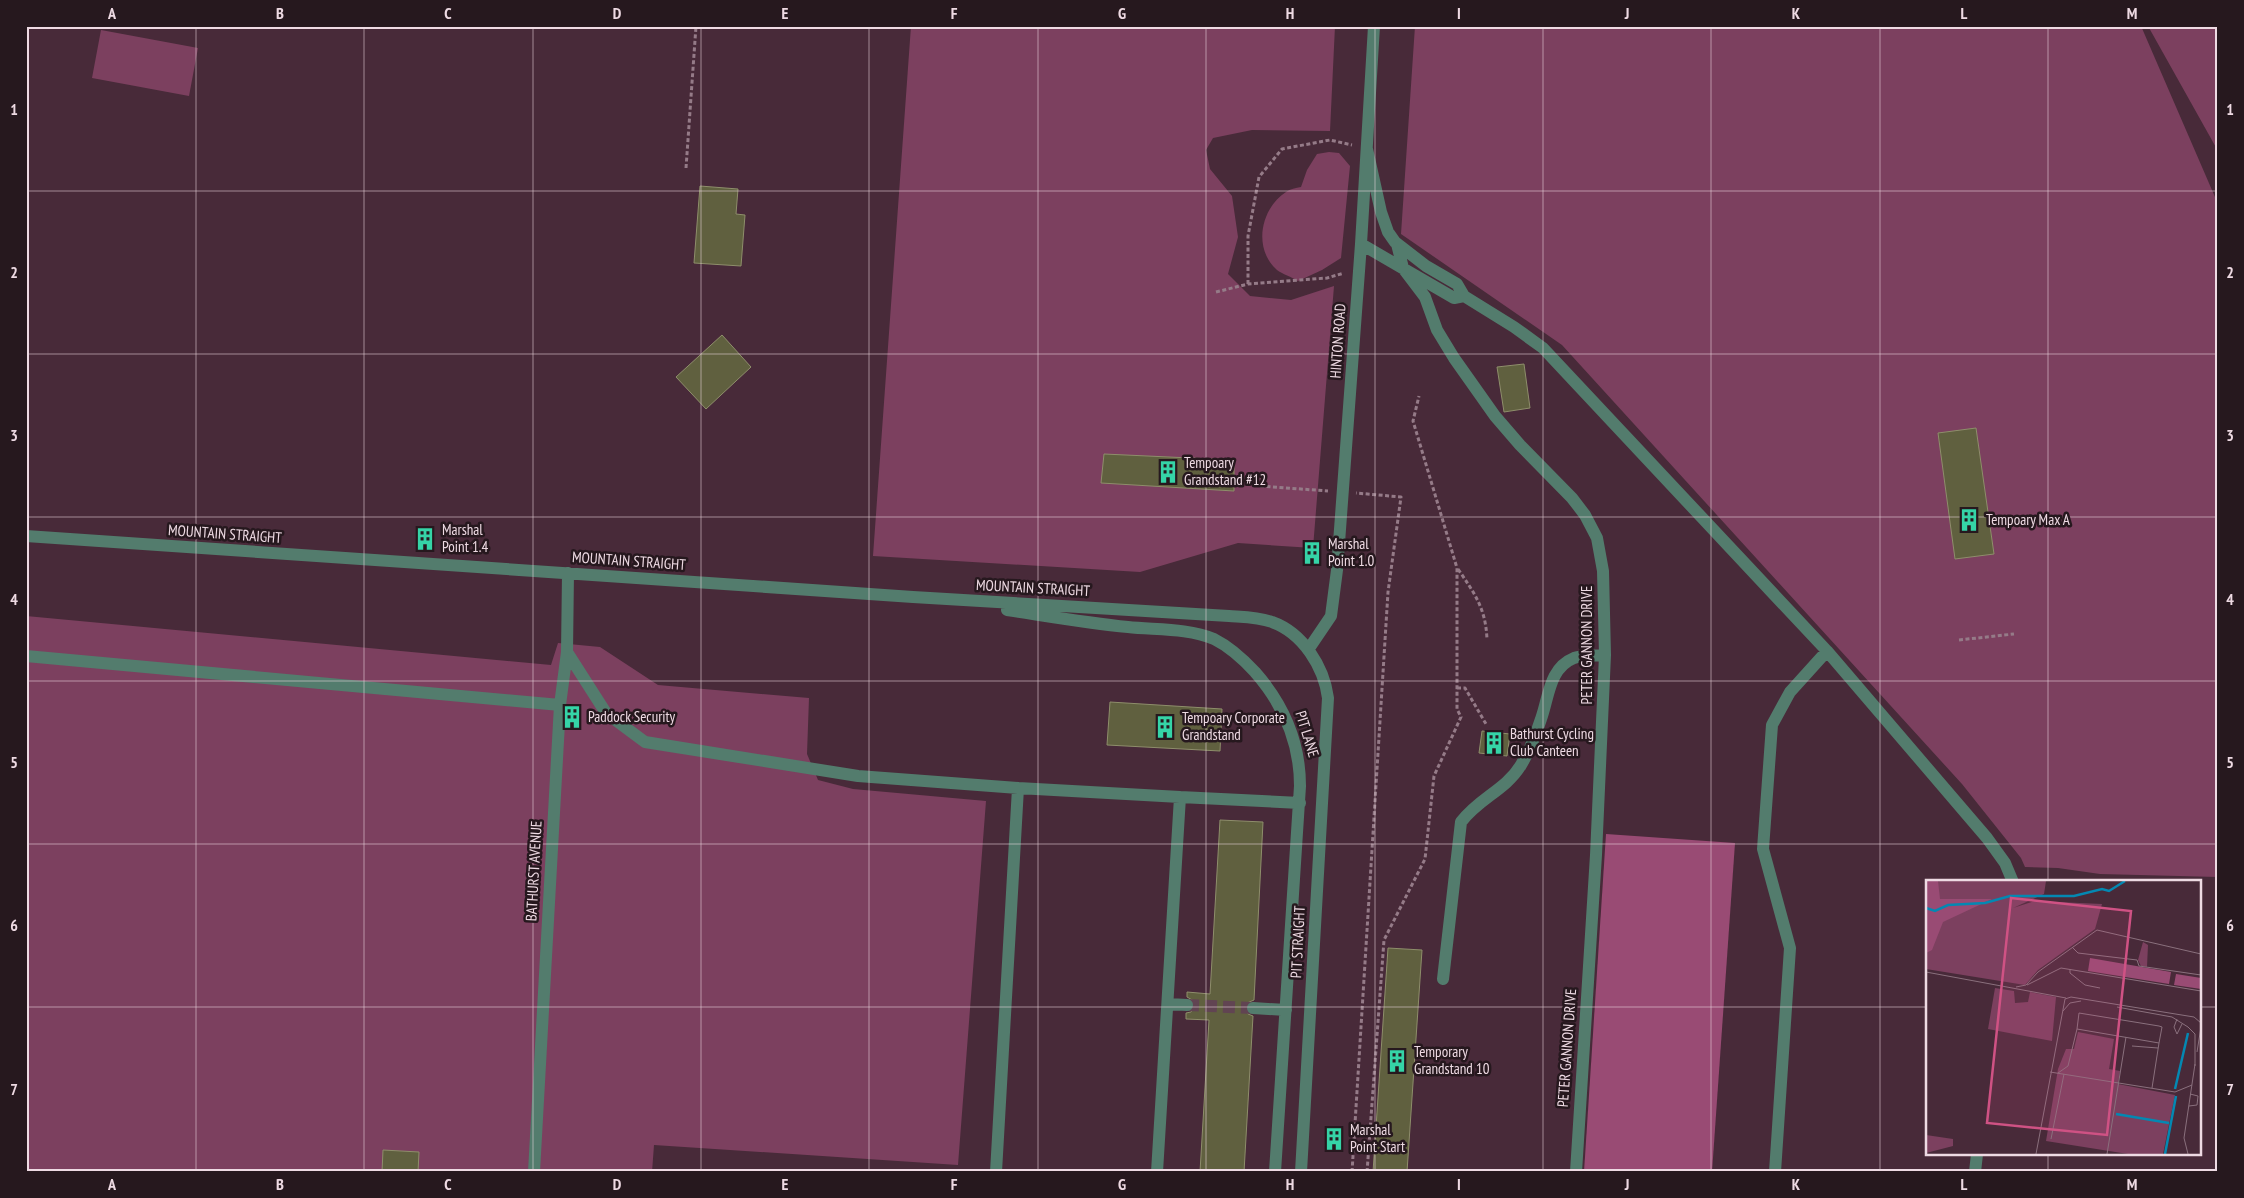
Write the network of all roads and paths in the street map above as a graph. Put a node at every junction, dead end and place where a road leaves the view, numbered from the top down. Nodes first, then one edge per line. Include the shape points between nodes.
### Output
1 (696, 26) edge
2 (1374, 26) edge
3 (1367, 149) junction
4 (686, 168) dead end
5 (1361, 244) junction
6 (1397, 244) junction
7 (1403, 268) junction
8 (1360, 270) junction
9 (1248, 284) junction
10 (1216, 292) dead end
11 (1464, 296) junction
12 (1418, 396) dead end
13 (1260, 486) dead end
14 (1296, 488) dead end
15 (1375, 495) dead end
16 (26, 536) edge
17 (1457, 568) junction
18 (568, 573) junction
19 (913, 597) junction
20 (2014, 634) dead end
21 (1487, 640) dead end
22 (1958, 640) dead end
23 (1308, 650) junction
24 (1827, 651) junction
25 (567, 652) junction
26 (1605, 655) junction
27 (26, 656) edge
28 (1457, 688) junction
29 (560, 705) junction
30 (1486, 724) dead end
31 (1018, 788) junction
32 (1180, 797) junction
33 (1300, 803) junction
34 (2012, 880) edge
35 (1443, 979) dead end
36 (1168, 1004) junction
37 (1187, 1005) tunnel mouth
38 (1253, 1008) tunnel mouth
39 (1286, 1010) junction
40 (1977, 1156) edge
41 (534, 1172) edge
42 (996, 1172) edge
43 (1158, 1172) edge
44 (1275, 1172) edge
45 (1301, 1172) edge
46 (1352, 1172) edge
47 (1367, 1172) edge
48 (1576, 1172) edge
49 (1774, 1172) edge
50 (1975, 1172) edge

1 - 4 path
2 - 3 street, HINTON ROAD
3 - 5 street, HINTON ROAD
3 - 6 street via 1381,212 1388,232
3 - 9 path via 1330,140 1282,149 1259,177 1248,236
5 - 7 street
5 - 8 street, HINTON ROAD
6 - 7 street, PETER GANNON DRIVE
6 - 11 street via 1457,284
7 - 11 street via 1454,298
7 - 26 street, PETER GANNON DRIVE via 1426,297 1436,330 1489,408 1520,446 1586,515 1597,538 1603,571
8 - 9 path via 1327,278
8 - 23 street, HINTON ROAD via 1331,616
9 - 10 path
11 - 24 street via 1543,348
12 - 17 path via 1413,421
13 - 14 path
15 - 46 path via 1401,497 1388,592
16 - 18 street, MOUNTAIN STRAIGHT
17 - 21 path via 1473,591 1486,620
17 - 28 path
18 - 19 street, MOUNTAIN STRAIGHT
18 - 25 street, BATHURST AVENUE
19 - 23 street, MOUNTAIN STRAIGHT via 1229,616 1271,622
19 - 33 street, PIT LANE via 1202,635 1219,642 1247,663 1280,706 1298,753
20 - 22 path
23 - 45 street, PIT STRAIGHT via 1318,665 1328,698
24 - 34 street via 1986,838
24 - 49 street via 1790,692 1772,725 1763,849 1790,948
25 - 29 street, BATHURST AVENUE
25 - 31 street via 606,713 645,742 858,776
26 - 35 street via 1575,658 1560,668 1551,682 1541,720 1522,764 1505,785 1472,808 1461,822
26 - 48 street, PETER GANNON DRIVE
27 - 29 street
28 - 30 path via 1465,688
28 - 47 path via 1461,717 1434,776 1425,858 1384,940
29 - 41 street, BATHURST AVENUE
31 - 32 street
31 - 42 street
32 - 33 street
32 - 36 street
33 - 39 street, PIT LANE
36 - 37 street
36 - 43 street
38 - 39 street
39 - 44 street, PIT LANE
40 - 50 street

